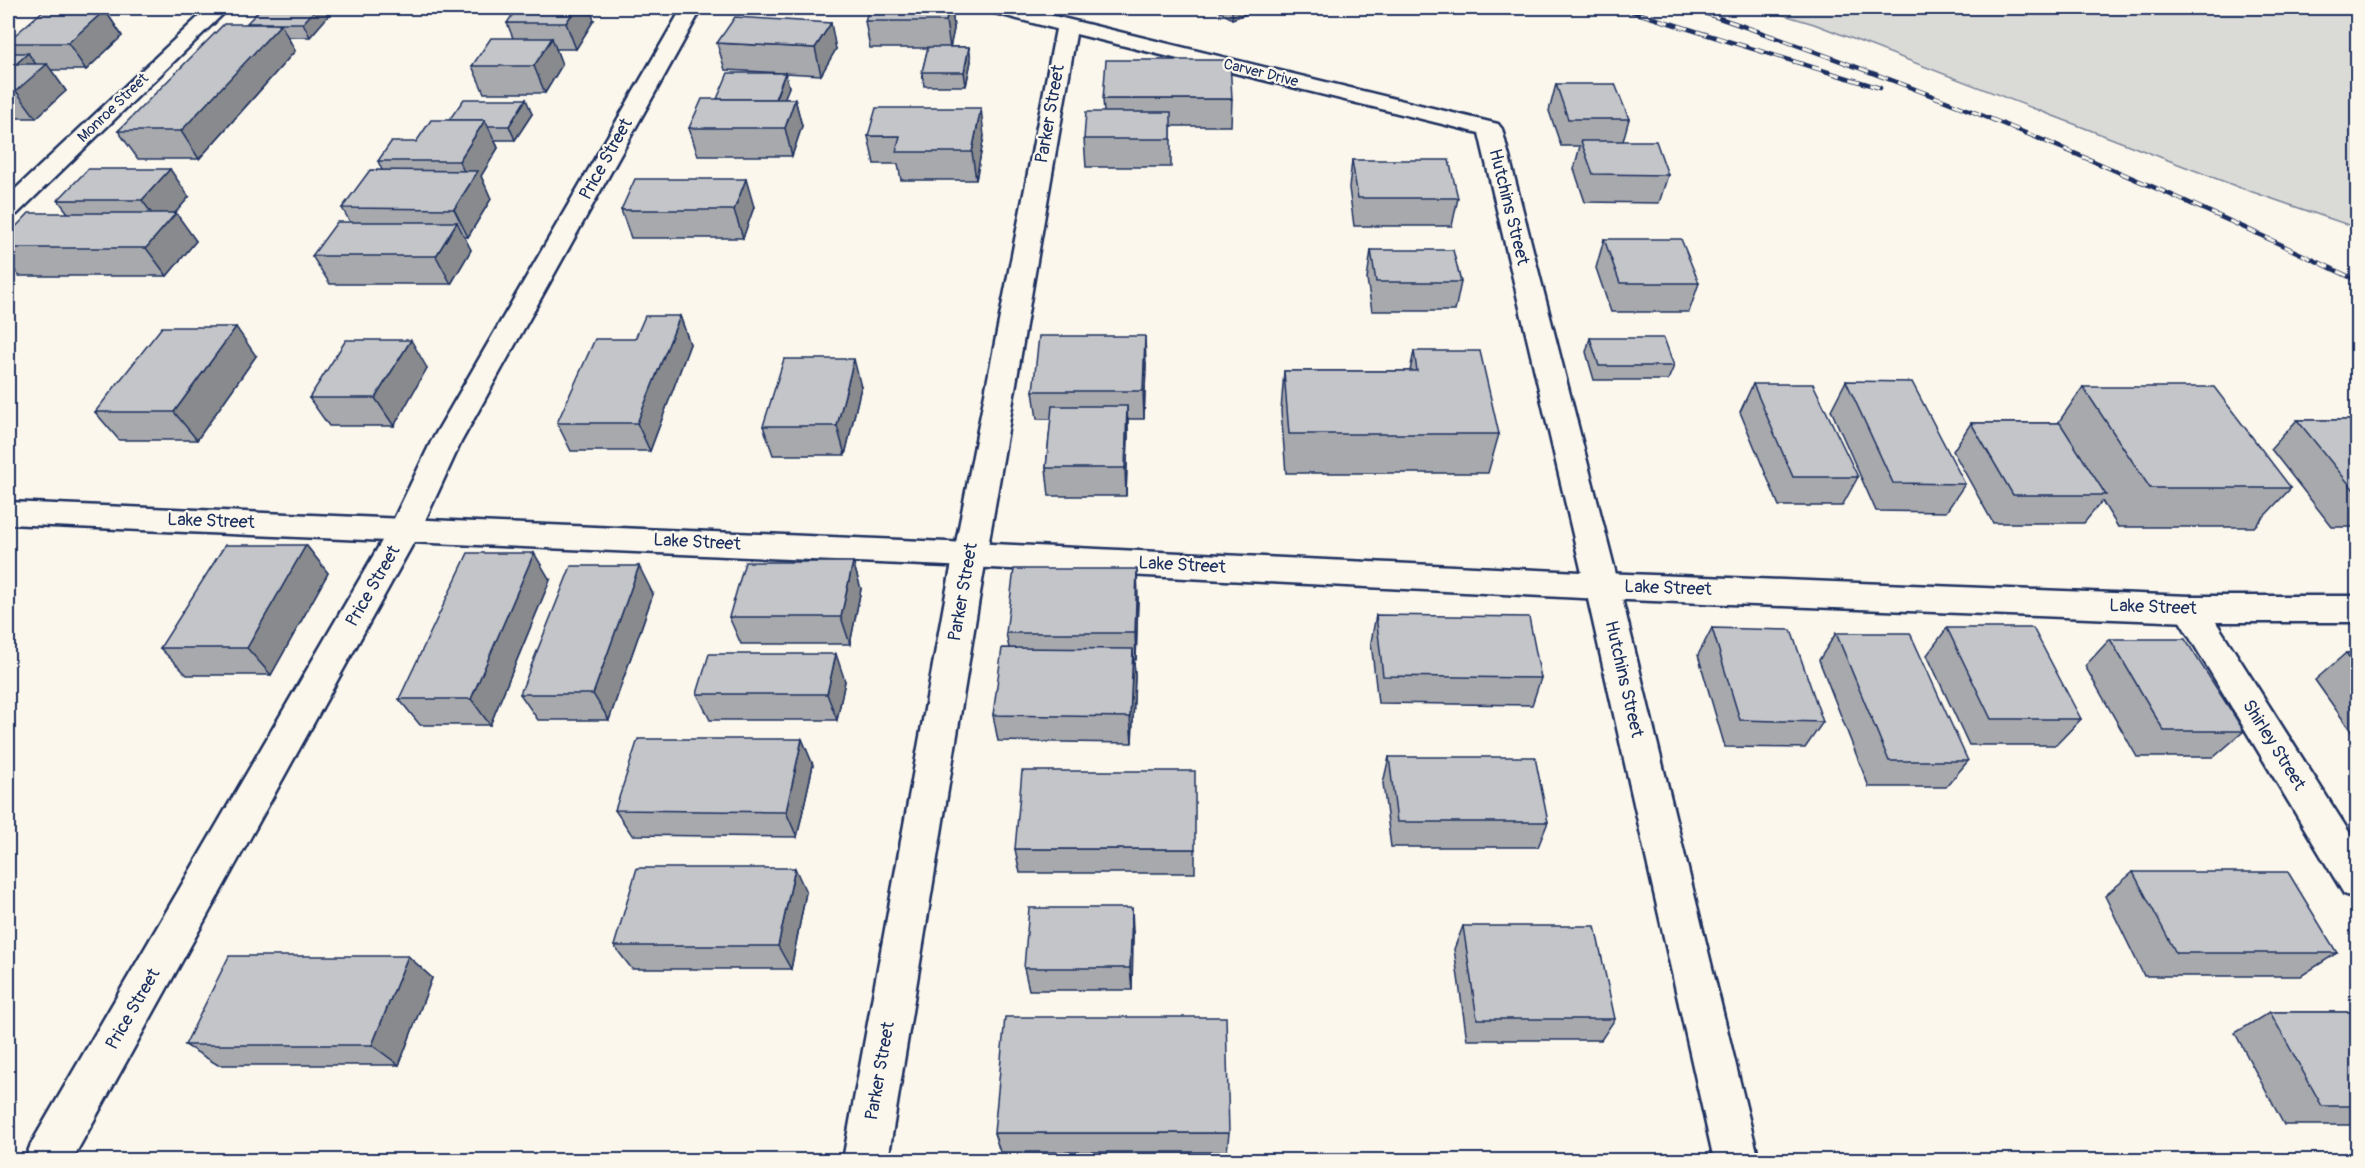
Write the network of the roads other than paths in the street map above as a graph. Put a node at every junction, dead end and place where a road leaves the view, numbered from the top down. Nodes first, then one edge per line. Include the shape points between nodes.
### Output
1 (219, 8) edge
2 (692, 8) edge
3 (998, 8) edge
4 (1066, 25) junction
5 (1490, 129) joint
6 (8, 209) edge
7 (8, 513) edge
8 (405, 529) junction
9 (970, 555) junction
10 (1602, 585) junction
11 (2190, 609) junction
12 (2358, 609) edge
13 (2358, 881) edge
14 (48, 1161) edge
15 (865, 1161) edge
16 (1737, 1161) edge

1 - 6 street, Monroe Street
2 - 8 street, Price Street via 446,442
3 - 4 street, Carver Drive
4 - 5 street, Carver Drive
4 - 9 street, Parker Street
5 - 10 street, Hutchins Street
7 - 8 street, Lake Street
8 - 9 street, Lake Street
8 - 14 street, Price Street
9 - 10 street, Lake Street
9 - 15 street, Parker Street
10 - 11 street, Lake Street
10 - 16 street, Hutchins Street
11 - 12 street, Lake Street
11 - 13 street, Shirley Street

